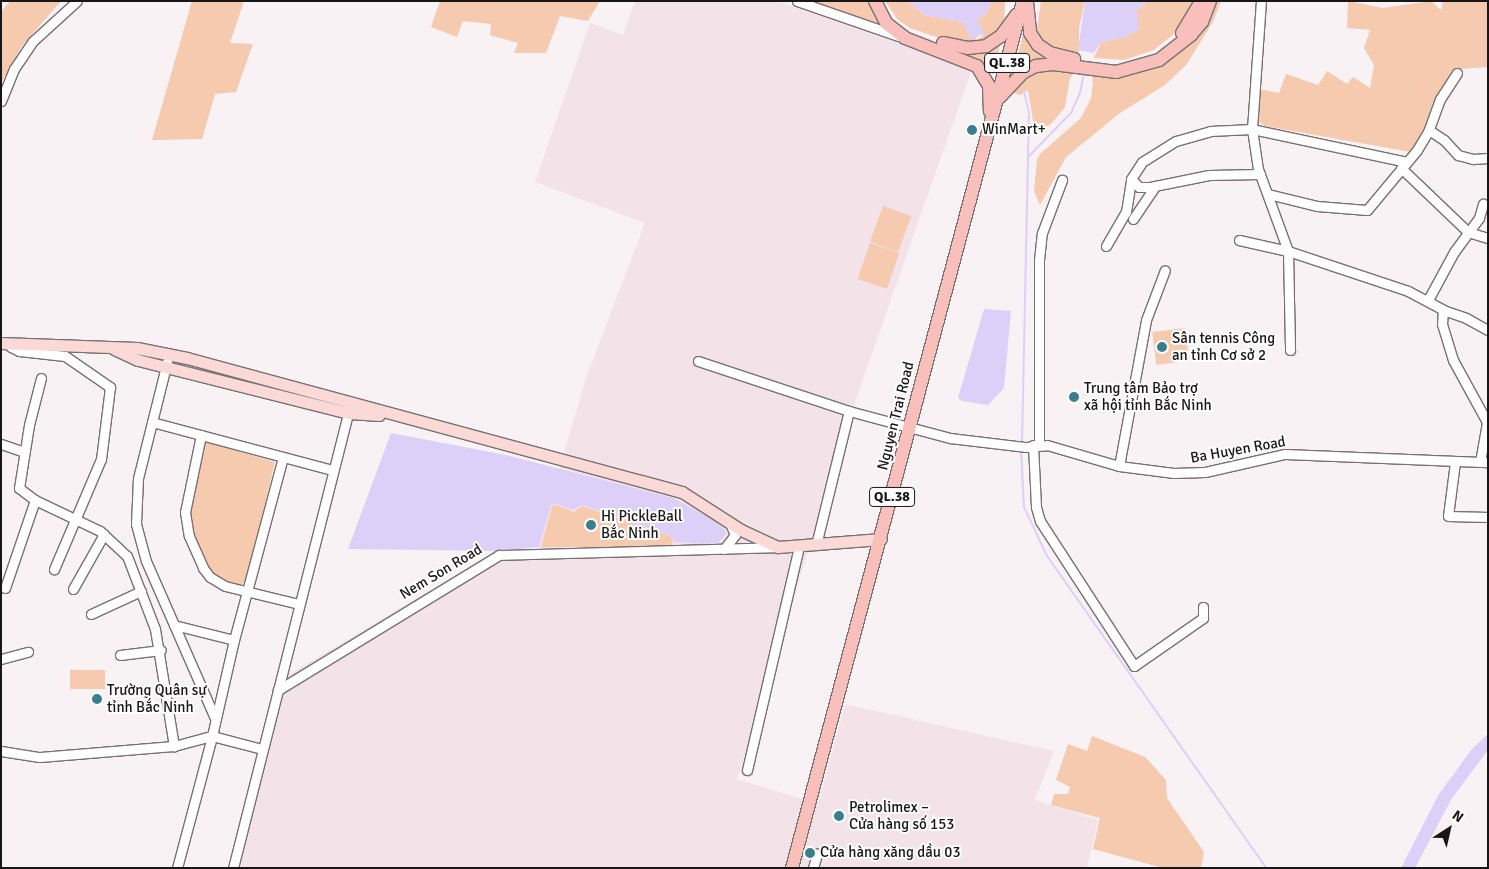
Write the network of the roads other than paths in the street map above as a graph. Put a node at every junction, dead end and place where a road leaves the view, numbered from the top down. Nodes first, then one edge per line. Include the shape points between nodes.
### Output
1 (77, 1) edge
2 (797, 1) edge
3 (875, 1) edge
4 (882, 1) edge
5 (1201, 1) edge
6 (1210, 1) edge
7 (1260, 1) edge
8 (1024, 3) edge
9 (905, 38) junction
10 (1457, 73) dead end
11 (1, 101) edge
12 (996, 101) junction
13 (990, 125) junction
14 (1252, 129) junction
15 (1429, 130) junction
16 (1488, 158) edge
17 (1404, 165) junction
18 (1260, 174) junction
19 (1131, 179) junction
20 (1062, 180) dead end
21 (1154, 186) junction
22 (1268, 194) junction
23 (1483, 204) dead end
24 (1133, 219) dead end
25 (1468, 232) junction
26 (1488, 238) edge
27 (1239, 240) dead end
28 (1106, 246) dead end
29 (1288, 251) junction
30 (1165, 270) dead end
31 (1428, 300) junction
32 (1443, 310) junction
33 (1488, 330) edge
34 (6, 343) edge
35 (68, 343) junction
36 (107, 346) junction
37 (1290, 350) dead end
38 (169, 354) junction
39 (66, 357) junction
40 (698, 361) dead end
41 (166, 366) junction
42 (41, 378) dead end
43 (261, 378) junction
44 (258, 390) junction
45 (350, 407) junction
46 (849, 412) junction
47 (152, 422) junction
48 (1487, 424) edge
49 (910, 428) junction
50 (201, 435) junction
51 (1, 444) edge
52 (1034, 445) junction
53 (24, 452) junction
54 (283, 457) junction
55 (1455, 462) junction
56 (1484, 462) edge
57 (1119, 466) junction
58 (333, 470) junction
59 (35, 500) junction
60 (1488, 517) edge
61 (76, 518) junction
62 (730, 522) junction
63 (104, 534) junction
64 (881, 539) junction
65 (816, 545) junction
66 (799, 546) junction
67 (778, 548) junction
68 (724, 549) junction
69 (54, 569) dead end
70 (5, 588) dead end
71 (73, 590) dead end
72 (247, 591) junction
73 (141, 592) junction
74 (299, 604) junction
75 (1204, 608) dead end
76 (91, 614) dead end
77 (174, 625) junction
78 (234, 640) junction
79 (161, 650) dead end
80 (28, 652) dead end
81 (120, 655) dead end
82 (1, 659) edge
83 (278, 690) junction
84 (215, 718) junction
85 (212, 736) junction
86 (174, 746) junction
87 (262, 749) junction
88 (1, 751) edge
89 (747, 770) dead end
90 (817, 854) dead end
91 (177, 868) edge
92 (233, 868) edge
93 (792, 868) edge
94 (813, 868) edge

1 - 11 street via 33,41 17,64
2 - 9 street
3 - 9 highway via 886,23
4 - 8 highway via 893,19 907,31 933,41 968,48 986,46 998,39
5 - 8 highway via 1191,22 1172,43 1144,59 1119,64 1085,61 1044,50 1030,33
6 - 12 highway via 1202,22 1191,35 1158,60 1116,72 1059,64 1036,66 1019,76
7 - 14 street
8 - 12 highway, Nguyen Trai Road / QL.38
9 - 13 highway via 977,66 989,86
10 - 15 street via 1436,106
12 - 13 highway, Nguyen Trai Road / QL.38
13 - 49 highway, Nguyen Trai Road / QL.38
14 - 17 street
14 - 18 street
14 - 19 street via 1210,131 1176,141 1142,162
15 - 16 street via 1458,155
15 - 17 street
17 - 22 street via 1367,210 1317,206
17 - 25 street
18 - 21 street via 1209,175
18 - 22 street
19 - 21 street via 1139,187
19 - 28 street via 1126,212
20 - 52 street via 1042,233
21 - 24 street
22 - 29 street
23 - 25 street
25 - 26 street
25 - 31 street
27 - 29 street
29 - 31 street
29 - 37 street
30 - 57 street via 1146,320
31 - 32 street
32 - 33 street
32 - 48 street via 1442,324 1453,360
34 - 35 main road
34 - 39 street via 19,351
35 - 36 main road
35 - 39 street
36 - 38 main road
36 - 41 main road via 138,360
38 - 41 street
38 - 43 main road
39 - 61 street via 110,387 101,459
40 - 46 street, Ba Huyen Road
41 - 44 main road
41 - 47 street
42 - 53 street
43 - 44 main road
43 - 45 main road
44 - 45 main road
45 - 58 street
45 - 62 main road via 676,490 698,500
46 - 49 street, Ba Huyen Road
46 - 65 street
47 - 50 street
47 - 77 street via 136,489 135,515 146,562
48 - 56 street
49 - 52 street, Ba Huyen Road via 950,438
49 - 64 highway, Nguyen Trai Road / QL.38
50 - 54 street
50 - 72 street via 185,500 189,536 210,577 225,586
51 - 53 street
52 - 57 street, Ba Huyen Road
52 - 75 street via 1036,507 1040,520 1134,666 1203,618
53 - 59 street via 19,488
54 - 58 street
54 - 72 street
55 - 56 street, Ba Huyen Road
55 - 57 street, Ba Huyen Road via 1285,454 1197,474
55 - 60 street via 1448,516
58 - 74 street
59 - 61 street
59 - 70 street
61 - 63 street
61 - 69 street
62 - 67 main road
62 - 68 street via 735,535
63 - 71 street
63 - 73 street via 127,556
64 - 65 main road, Nem Son Road
64 - 93 highway, Nguyen Trai Road / QL.38
65 - 66 main road, Nem Son Road
66 - 67 main road, Nem Son Road
66 - 89 street
67 - 68 street, Nem Son Road
68 - 83 street, Nem Son Road via 536,552 490,558
72 - 74 street
72 - 78 street
73 - 76 street
73 - 86 street via 162,661
74 - 83 street
77 - 78 street
77 - 84 street
78 - 84 street
79 - 81 street
80 - 82 street
83 - 87 street
84 - 85 street
85 - 86 street
85 - 87 street
85 - 91 street
86 - 88 street via 40,757
87 - 92 street
90 - 94 street

